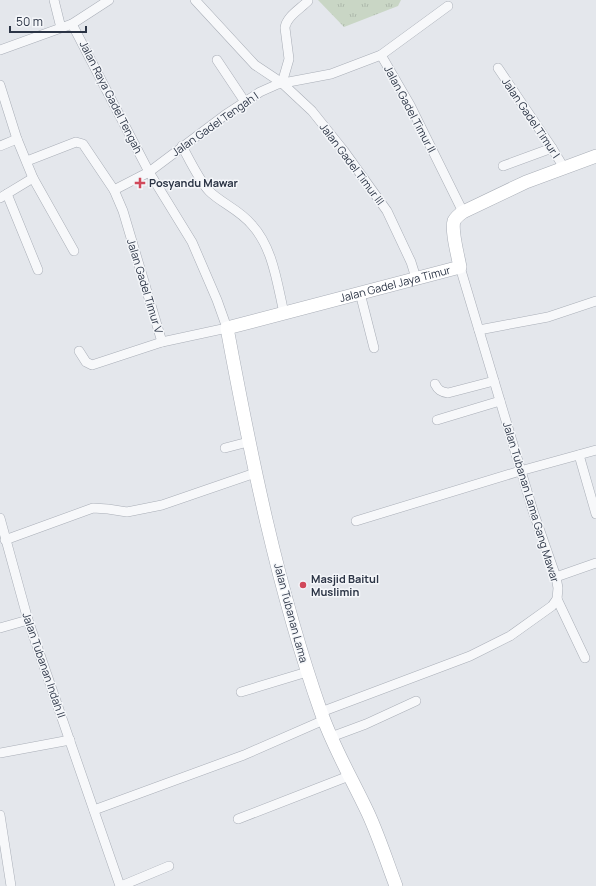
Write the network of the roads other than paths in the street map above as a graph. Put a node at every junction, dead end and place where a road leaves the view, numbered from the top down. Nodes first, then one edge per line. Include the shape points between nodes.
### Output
1 (54, 0) edge
2 (109, 0) edge
3 (195, 0) edge
4 (308, 1) dead end
5 (448, 6) dead end
6 (72, 24) junction
7 (61, 28) junction
8 (0, 50) edge
9 (381, 55) junction
10 (217, 60) dead end
11 (498, 68) dead end
12 (282, 83) junction
13 (0, 85) edge
14 (245, 102) junction
15 (17, 139) junction
16 (0, 146) edge
17 (182, 146) junction
18 (552, 148) junction
19 (596, 156) edge
20 (26, 161) junction
21 (503, 166) dead end
22 (564, 168) junction
23 (149, 172) junction
24 (33, 178) junction
25 (114, 190) junction
26 (3, 196) edge
27 (463, 212) junction
28 (74, 251) dead end
29 (460, 267) junction
30 (38, 270) dead end
31 (416, 278) junction
32 (360, 293) junction
33 (596, 301) edge
34 (284, 313) junction
35 (226, 328) junction
36 (479, 330) junction
37 (162, 342) junction
38 (374, 348) dead end
39 (79, 351) dead end
40 (494, 381) junction
41 (435, 384) dead end
42 (500, 401) junction
43 (437, 420) dead end
44 (248, 442) junction
45 (225, 448) dead end
46 (596, 450) edge
47 (579, 455) junction
48 (520, 471) junction
49 (255, 473) junction
50 (596, 514) edge
51 (0, 518) edge
52 (356, 521) dead end
53 (5, 540) junction
54 (596, 563) edge
55 (556, 577) junction
56 (557, 599) junction
57 (28, 620) junction
58 (0, 628) edge
59 (585, 658) dead end
60 (307, 672) junction
61 (241, 692) dead end
62 (416, 701) dead end
63 (322, 716) junction
64 (330, 737) junction
65 (70, 740) junction
66 (0, 753) edge
67 (350, 776) junction
68 (94, 810) junction
69 (0, 815) edge
70 (238, 819) dead end
71 (169, 866) dead end
72 (11, 886) edge
73 (121, 886) edge
74 (396, 886) edge

1 - 7 street
2 - 6 street
3 - 12 street via 255,65
4 - 12 street via 286,24 290,59
5 - 9 street
6 - 7 street
6 - 23 street, Jalan Raya Gadel Tengah
7 - 8 street
9 - 12 street, Jalan Gadel Timur II via 331,74
9 - 27 street, Jalan Gadel Timur II via 410,105
10 - 14 street
11 - 18 street, Jalan Gadel Timur I
12 - 14 street, Jalan Gadel Tengah I via 260,92
12 - 31 street, Jalan Gadel Timur III via 312,111 382,202
13 - 15 street
14 - 17 street, Jalan Gadel Tengah I
15 - 16 street
15 - 20 street
17 - 23 street, Jalan Gadel Tengah I
17 - 34 street via 209,190 252,224 260,236 275,274
18 - 21 street
18 - 22 street, Jalan Gadel Timur I
19 - 22 street
20 - 24 street
20 - 25 street, Jalan Gadel Timur V via 76,142 80,143
22 - 27 street via 526,182
23 - 25 street, Jalan Gadel Tengah I
23 - 35 street, Jalan Raya Gadel Tengah via 192,242
24 - 26 street
24 - 28 street
25 - 37 street, Jalan Gadel Timur V via 123,211
26 - 30 street
27 - 29 street, Jalan Gadel Jaya Timur via 454,222
29 - 31 street, Jalan Gadel Jaya Timur
29 - 36 street, Jalan Tubanan Lama Gang Mawar
31 - 32 street, Jalan Gadel Jaya Timur
32 - 34 street, Jalan Gadel Jaya Timur
32 - 38 street
33 - 36 street via 548,317
34 - 35 street, Jalan Gadel Jaya Timur
35 - 37 street, Jalan Gadel Timur V
35 - 44 street, Jalan Tubanan Lama
36 - 40 street, Jalan Tubanan Lama Gang Mawar
37 - 39 street via 92,365 86,362
40 - 41 street via 448,392 438,390
40 - 42 street, Jalan Tubanan Lama Gang Mawar
42 - 43 street
42 - 48 street, Jalan Tubanan Lama Gang Mawar
44 - 45 street
44 - 49 street, Jalan Tubanan Lama
46 - 47 street
47 - 48 street
47 - 50 street
48 - 52 street
48 - 55 street, Jalan Tubanan Lama Gang Mawar
49 - 53 street via 162,505 127,512 93,508
49 - 60 street, Jalan Tubanan Lama
51 - 53 street, Jalan Tubanan Indah II
53 - 57 street, Jalan Tubanan Indah II
54 - 55 street
55 - 56 street, Jalan Tubanan Lama Gang Mawar
56 - 59 street
56 - 63 street via 545,613 510,636
57 - 58 street
57 - 65 street, Jalan Tubanan Indah II
60 - 61 street
60 - 63 street, Jalan Tubanan Lama
62 - 64 street
63 - 64 street, Jalan Tubanan Lama
63 - 68 street via 244,755
64 - 67 street, Jalan Tubanan Lama
65 - 66 street
65 - 68 street, Jalan Tubanan Indah II
67 - 70 street
67 - 74 street, Jalan Tubanan Lama via 368,813
68 - 73 street, Jalan Tubanan Indah II
69 - 72 street
71 - 73 street

